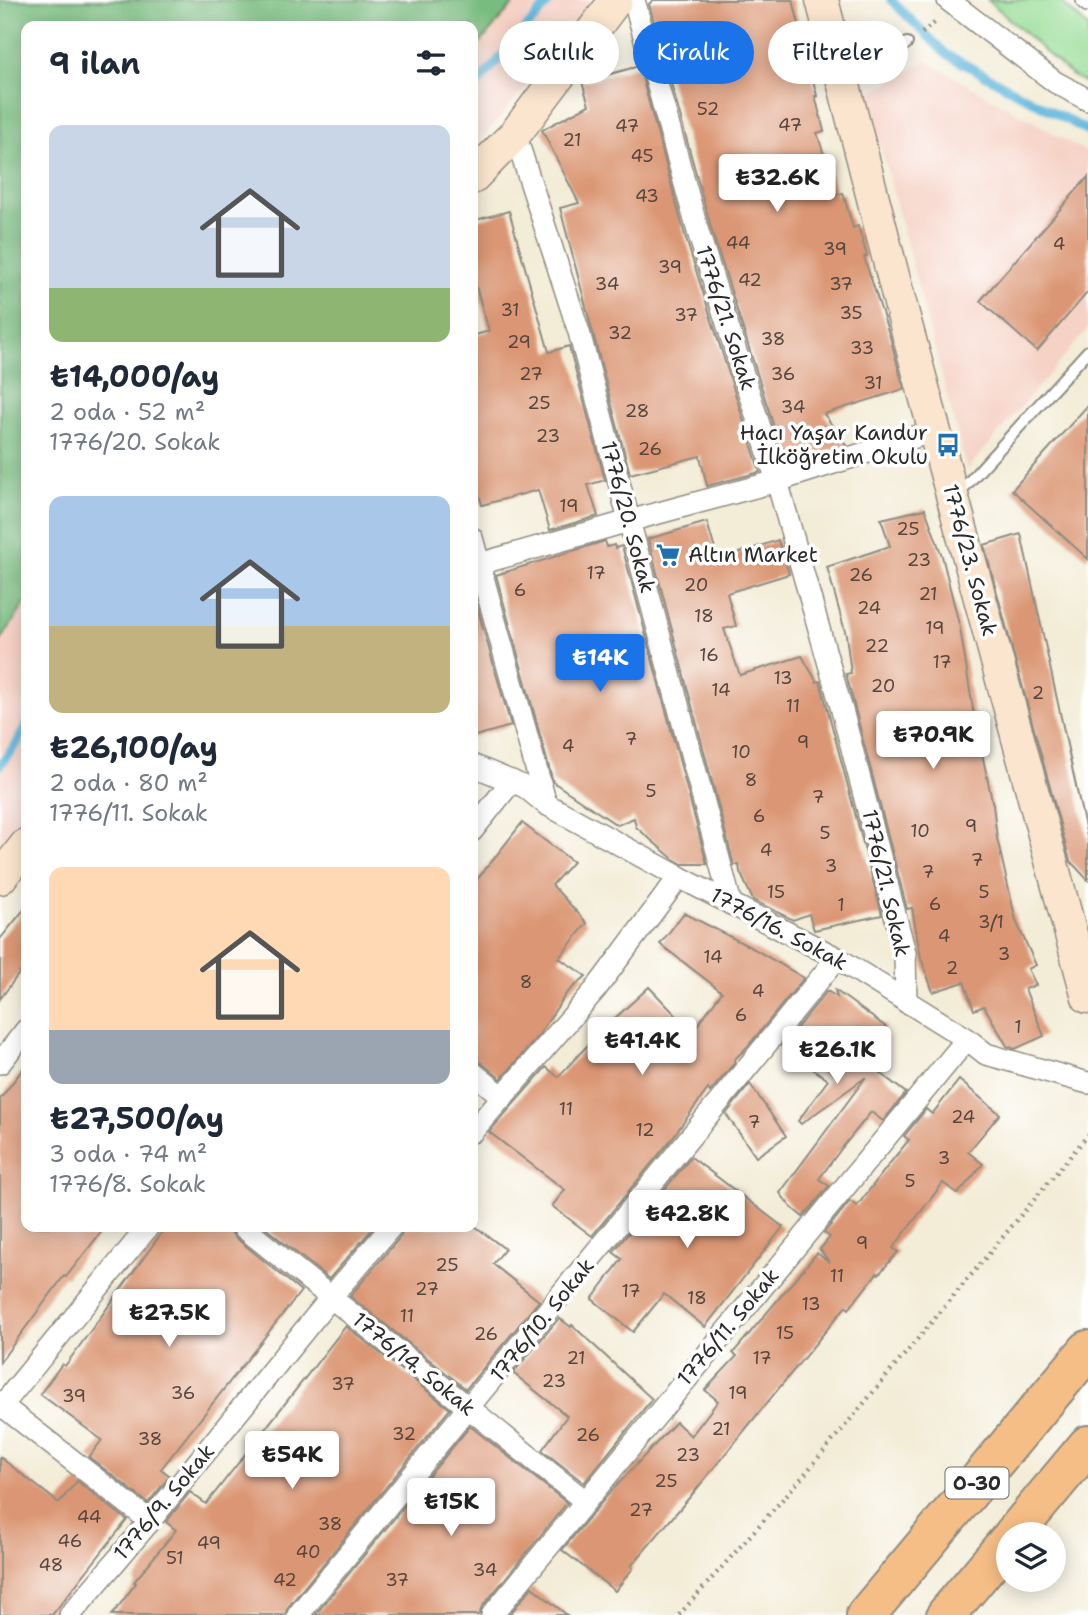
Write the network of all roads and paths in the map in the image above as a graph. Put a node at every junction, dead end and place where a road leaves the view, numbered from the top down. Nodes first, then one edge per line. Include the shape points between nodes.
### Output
1 (615, 0) edge
2 (634, 0) edge
3 (822, 0) edge
4 (948, 0) edge
5 (848, 84) edge
6 (845, 86) junction
7 (1088, 100) edge
8 (515, 134) junction
9 (478, 172) edge
10 (1088, 351) edge
11 (934, 431) junction
12 (777, 481) junction
13 (953, 498) junction
14 (629, 521) junction
15 (478, 564) edge
16 (478, 572) edge
17 (478, 767) edge
18 (512, 781) junction
19 (546, 804) junction
20 (478, 824) edge
21 (21, 851) edge
22 (680, 877) junction
23 (0, 878) edge
24 (731, 904) junction
25 (837, 958) junction
26 (1086, 983) edge
27 (906, 1002) junction
28 (967, 1040) junction
29 (21, 1044) edge
30 (0, 1063) edge
31 (478, 1077) edge
32 (1088, 1083) edge
33 (503, 1097) junction
34 (478, 1125) edge
35 (1088, 1135) edge
36 (144, 1232) edge
37 (249, 1232) edge
38 (387, 1232) edge
39 (331, 1297) junction
40 (1088, 1350) edge
41 (1, 1406) edge
42 (469, 1408) junction
43 (1088, 1445) edge
44 (585, 1501) junction
45 (150, 1521) junction
46 (1024, 1522) edge
47 (996, 1555) edge
48 (69, 1615) edge
49 (298, 1615) edge
50 (492, 1615) edge
51 (679, 1615) edge
52 (866, 1615) edge
53 (946, 1615) edge

1 - 8 street
2 - 12 street, 1776/21. Sokak via 699,234
3 - 6 street, 1776/23. Sokak
4 - 7 street via 1055,82
5 - 6 lane
6 - 11 street, 1776/23. Sokak
8 - 9 street
8 - 14 street, 1776/20. Sokak via 579,332
10 - 13 lane
11 - 12 street
11 - 13 street, 1776/23. Sokak
12 - 14 street
12 - 27 street, 1776/21. Sokak via 905,953
13 - 26 street, 1776/23. Sokak
14 - 15 street
14 - 24 street, 1776/20. Sokak
16 - 19 street
17 - 18 street, 1776/16. Sokak
18 - 19 street, 1776/16. Sokak
18 - 20 street
19 - 22 street, 1776/16. Sokak
21 - 23 street
22 - 24 street, 1776/16. Sokak
22 - 33 street via 594,990
24 - 25 street, 1776/16. Sokak
25 - 27 street, 1776/16. Sokak
25 - 42 street, 1776/10. Sokak
27 - 28 street, 1776/16. Sokak
28 - 32 street, 1776/16. Sokak via 986,1054
28 - 44 street, 1776/11. Sokak
29 - 30 street
31 - 33 street
33 - 34 street
35 - 51 path via 799,1481
36 - 41 street
37 - 39 street, 1776/14. Sokak
38 - 39 street, 1776/9. Sokak
39 - 42 street, 1776/14. Sokak
39 - 45 street, 1776/9. Sokak
40 - 52 highway, O-30
41 - 45 street
42 - 44 street, 1776/14. Sokak
42 - 49 street, 1776/10. Sokak
43 - 46 highway, O-30
44 - 50 street, 1776/11. Sokak
45 - 48 street, 1776/9. Sokak
47 - 53 highway

